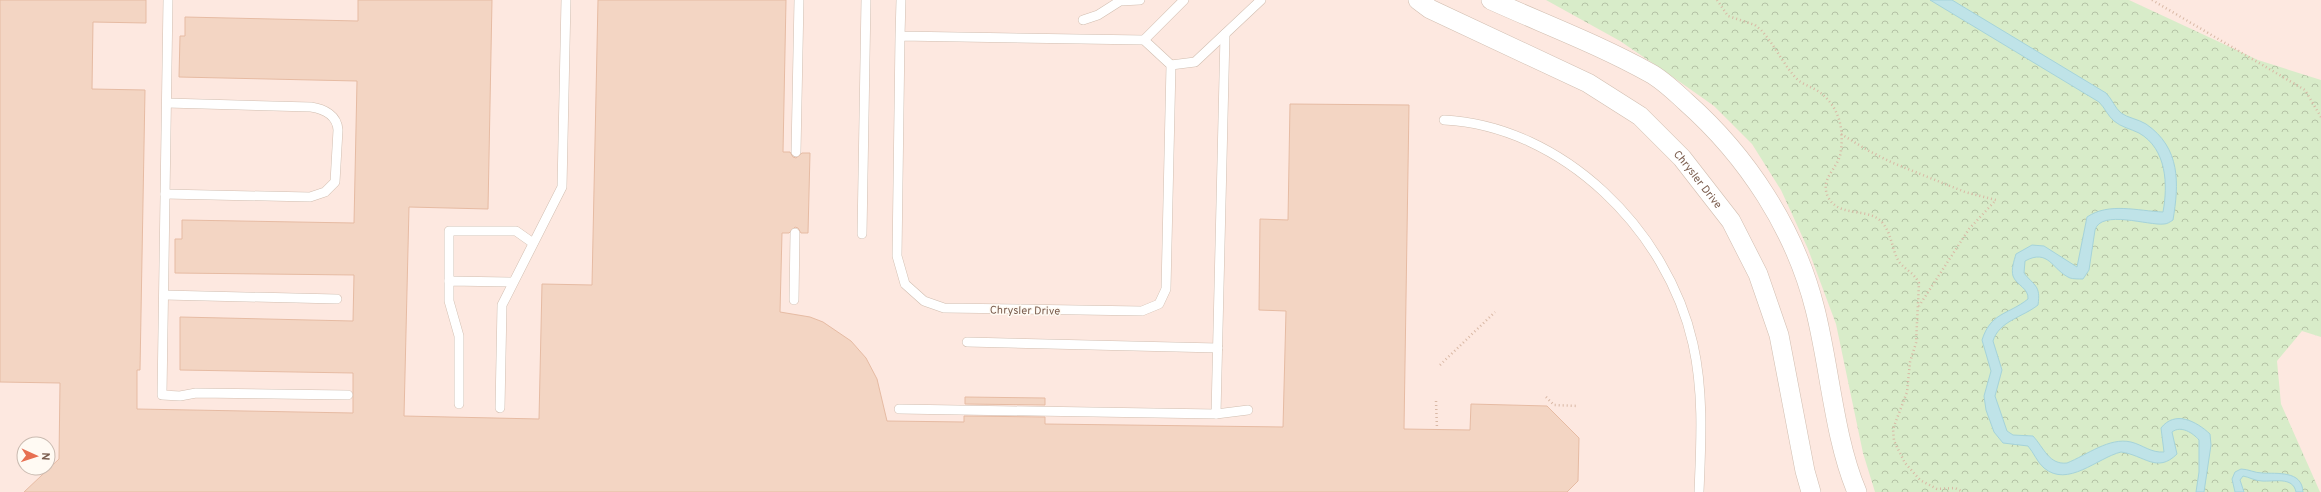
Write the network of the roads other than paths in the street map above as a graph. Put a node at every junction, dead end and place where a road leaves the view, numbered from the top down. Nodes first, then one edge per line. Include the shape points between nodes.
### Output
1 (168, 0) edge
2 (566, 0) edge
3 (799, 0) edge
4 (866, 0) edge
5 (901, 0) edge
6 (1140, 0) edge
7 (1184, 0) edge
8 (1261, 0) edge
9 (1418, 0) edge
10 (1491, 0) edge
11 (1083, 20) dead end
12 (1225, 34) junction
13 (900, 36) junction
14 (1144, 40) junction
15 (1171, 65) junction
16 (167, 103) junction
17 (1444, 120) dead end
18 (796, 152) dead end
19 (165, 194) junction
20 (795, 233) dead end
21 (862, 234) dead end
22 (533, 243) junction
23 (449, 281) junction
24 (512, 282) junction
25 (164, 296) junction
26 (337, 299) dead end
27 (794, 300) dead end
28 (967, 342) dead end
29 (1218, 348) junction
30 (348, 395) dead end
31 (459, 404) dead end
32 (500, 408) dead end
33 (899, 409) dead end
34 (1248, 410) dead end
35 (1216, 414) junction
36 (1700, 492) edge
37 (1811, 492) edge
38 (1857, 492) edge

1 - 16 lane
2 - 22 lane via 563,182 558,197
3 - 18 lane
4 - 21 lane
5 - 13 lane, Chrysler Drive
6 - 11 lane via 1120,1 1098,15
7 - 14 lane
8 - 12 lane
9 - 37 street, Chrysler Drive via 1437,12 1588,84 1640,116 1682,158 1731,221 1758,274 1779,335
10 - 38 street via 1652,74 1700,114 1727,142 1750,172 1771,204 1787,236 1814,306 1842,443
12 - 15 lane via 1195,62
12 - 29 lane
13 - 14 lane
13 - 15 lane, Chrysler Drive via 897,256 904,284 924,302 944,308 1142,311 1159,304 1166,289
14 - 15 lane
16 - 19 lane
16 - 19 lane via 311,107 330,114 337,123 338,130 335,182 321,194 310,197
17 - 36 lane via 1476,123 1500,130 1547,151 1571,166 1622,210 1653,250 1677,294 1698,364 1701,408
19 - 25 lane
20 - 27 lane
22 - 23 lane via 516,231 449,231
22 - 24 lane
23 - 24 lane
23 - 31 lane via 449,301 459,336
24 - 32 lane via 505,295 500,318
25 - 26 lane
25 - 30 lane via 162,395
28 - 29 lane
29 - 35 lane
33 - 35 lane
34 - 35 lane

